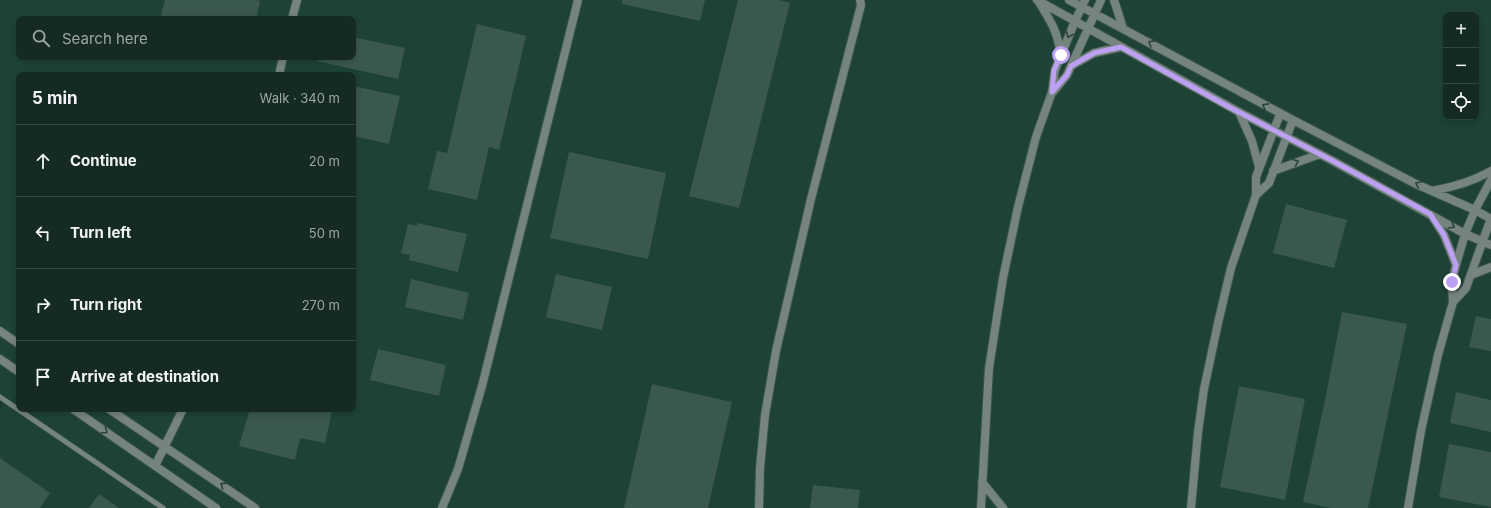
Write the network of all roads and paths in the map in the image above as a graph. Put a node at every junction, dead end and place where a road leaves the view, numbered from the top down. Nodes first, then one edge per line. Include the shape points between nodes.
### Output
1 (297, 0) edge
2 (578, 0) edge
3 (1069, 0) edge
4 (1102, 0) edge
5 (1114, 0) edge
6 (1038, 1) edge
7 (862, 2) edge
8 (1083, 3) edge
9 (1096, 13) junction
10 (293, 16) edge
11 (1075, 21) junction
12 (1123, 28) junction
13 (1089, 29) junction
14 (1121, 47) junction
15 (1061, 55) junction
16 (282, 60) edge
17 (1071, 66) junction
18 (279, 72) edge
19 (1052, 92) junction
20 (1239, 112) junction
21 (1280, 114) junction
22 (1293, 120) junction
23 (1273, 130) junction
24 (1286, 137) junction
25 (1320, 154) junction
26 (1259, 168) junction
27 (1273, 171) junction
28 (1491, 172) edge
29 (1491, 180) edge
30 (1432, 191) junction
31 (1256, 195) junction
32 (1475, 210) junction
33 (1430, 214) junction
34 (1491, 219) edge
35 (1465, 234) junction
36 (1483, 241) junction
37 (1491, 246) edge
38 (1456, 265) junction
39 (1491, 267) edge
40 (1471, 275) junction
41 (1453, 302) junction
42 (0, 331) edge
43 (16, 342) edge
44 (0, 360) edge
45 (16, 370) edge
46 (0, 397) edge
47 (16, 408) edge
48 (21, 412) edge
49 (77, 412) edge
50 (114, 412) edge
51 (182, 412) edge
52 (165, 446) junction
53 (155, 466) junction
54 (982, 482) junction
55 (155, 506) edge
56 (163, 508) edge
57 (216, 508) edge
58 (255, 508) edge
59 (442, 508) edge
60 (759, 508) edge
61 (981, 508) edge
62 (1003, 508) edge
63 (1191, 508) edge
64 (1408, 508) edge

1 - 10 street
2 - 59 street via 482,386 458,468
3 - 8 street
4 - 9 street
5 - 12 street
6 - 11 street
6 - 15 street via 1054,27
7 - 60 street via 811,199 776,351 765,415
8 - 9 street
8 - 11 street
9 - 12 street
9 - 13 street
11 - 13 street
11 -> 15 street
21 -> 12 street
13 - 14 street
13 - 17 street
14 - 17 street via 1094,53
14 - 20 street
15 - 19 street via 1054,70
16 - 18 street
17 - 19 street via 1067,75
19 - 54 street via 1032,151 1002,278 989,368
20 - 23 street
20 - 26 street via 1252,141
21 - 22 street
21 - 23 street
22 - 24 street
30 -> 22 street
23 - 24 street
23 - 26 street
24 - 25 street
24 - 27 street
27 -> 25 street
25 - 33 street
26 - 31 street
27 - 31 street via 1269,183
28 - 30 street via 1454,187
29 - 32 street
30 - 32 street
31 - 63 street via 1231,268 1204,389
32 - 34 street
32 - 35 street
33 -> 35 street
33 - 38 street via 1444,235
34 - 36 street
35 - 36 street
35 - 38 street
36 - 37 street
36 - 40 street
38 - 41 street via 1452,282
39 - 40 street
40 - 41 street via 1466,288
41 - 64 street via 1421,432
42 - 43 street
44 - 45 street
46 - 47 lane
48 - 55 lane
49 -> 53 street
50 - 52 street
51 - 52 street
52 - 53 street
58 -> 52 street
53 - 57 street
54 - 61 street
54 - 62 street
55 - 56 lane

